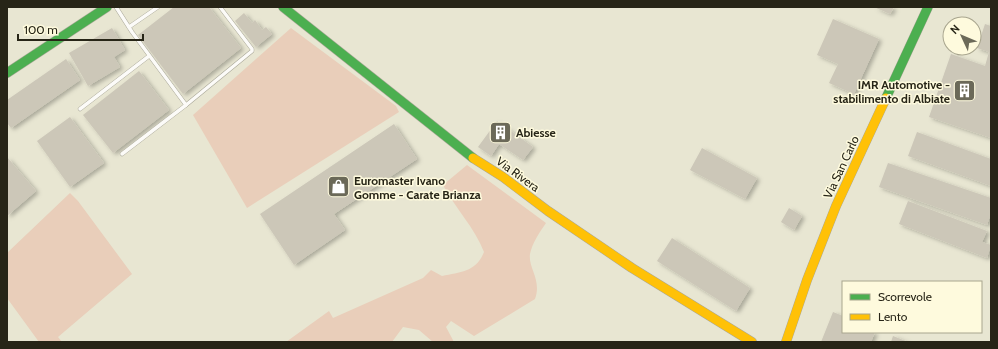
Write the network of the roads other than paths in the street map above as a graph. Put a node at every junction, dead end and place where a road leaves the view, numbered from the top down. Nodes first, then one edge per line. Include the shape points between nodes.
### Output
1 (107, 7) edge
2 (116, 7) edge
3 (158, 7) edge
4 (220, 7) edge
5 (283, 7) edge
6 (928, 7) edge
7 (129, 27) junction
8 (149, 56) junction
9 (7, 72) edge
10 (186, 105) junction
11 (80, 109) dead end
12 (122, 154) dead end
13 (752, 342) edge
14 (786, 342) edge

1 - 9 street
2 - 7 lane
3 - 7 lane
4 - 10 lane via 252,51
5 - 13 street, Via Rivera via 462,151 632,268
6 - 14 street, Via San Carlo via 836,206
7 - 8 lane
8 - 10 lane
8 - 11 lane
10 - 12 lane

